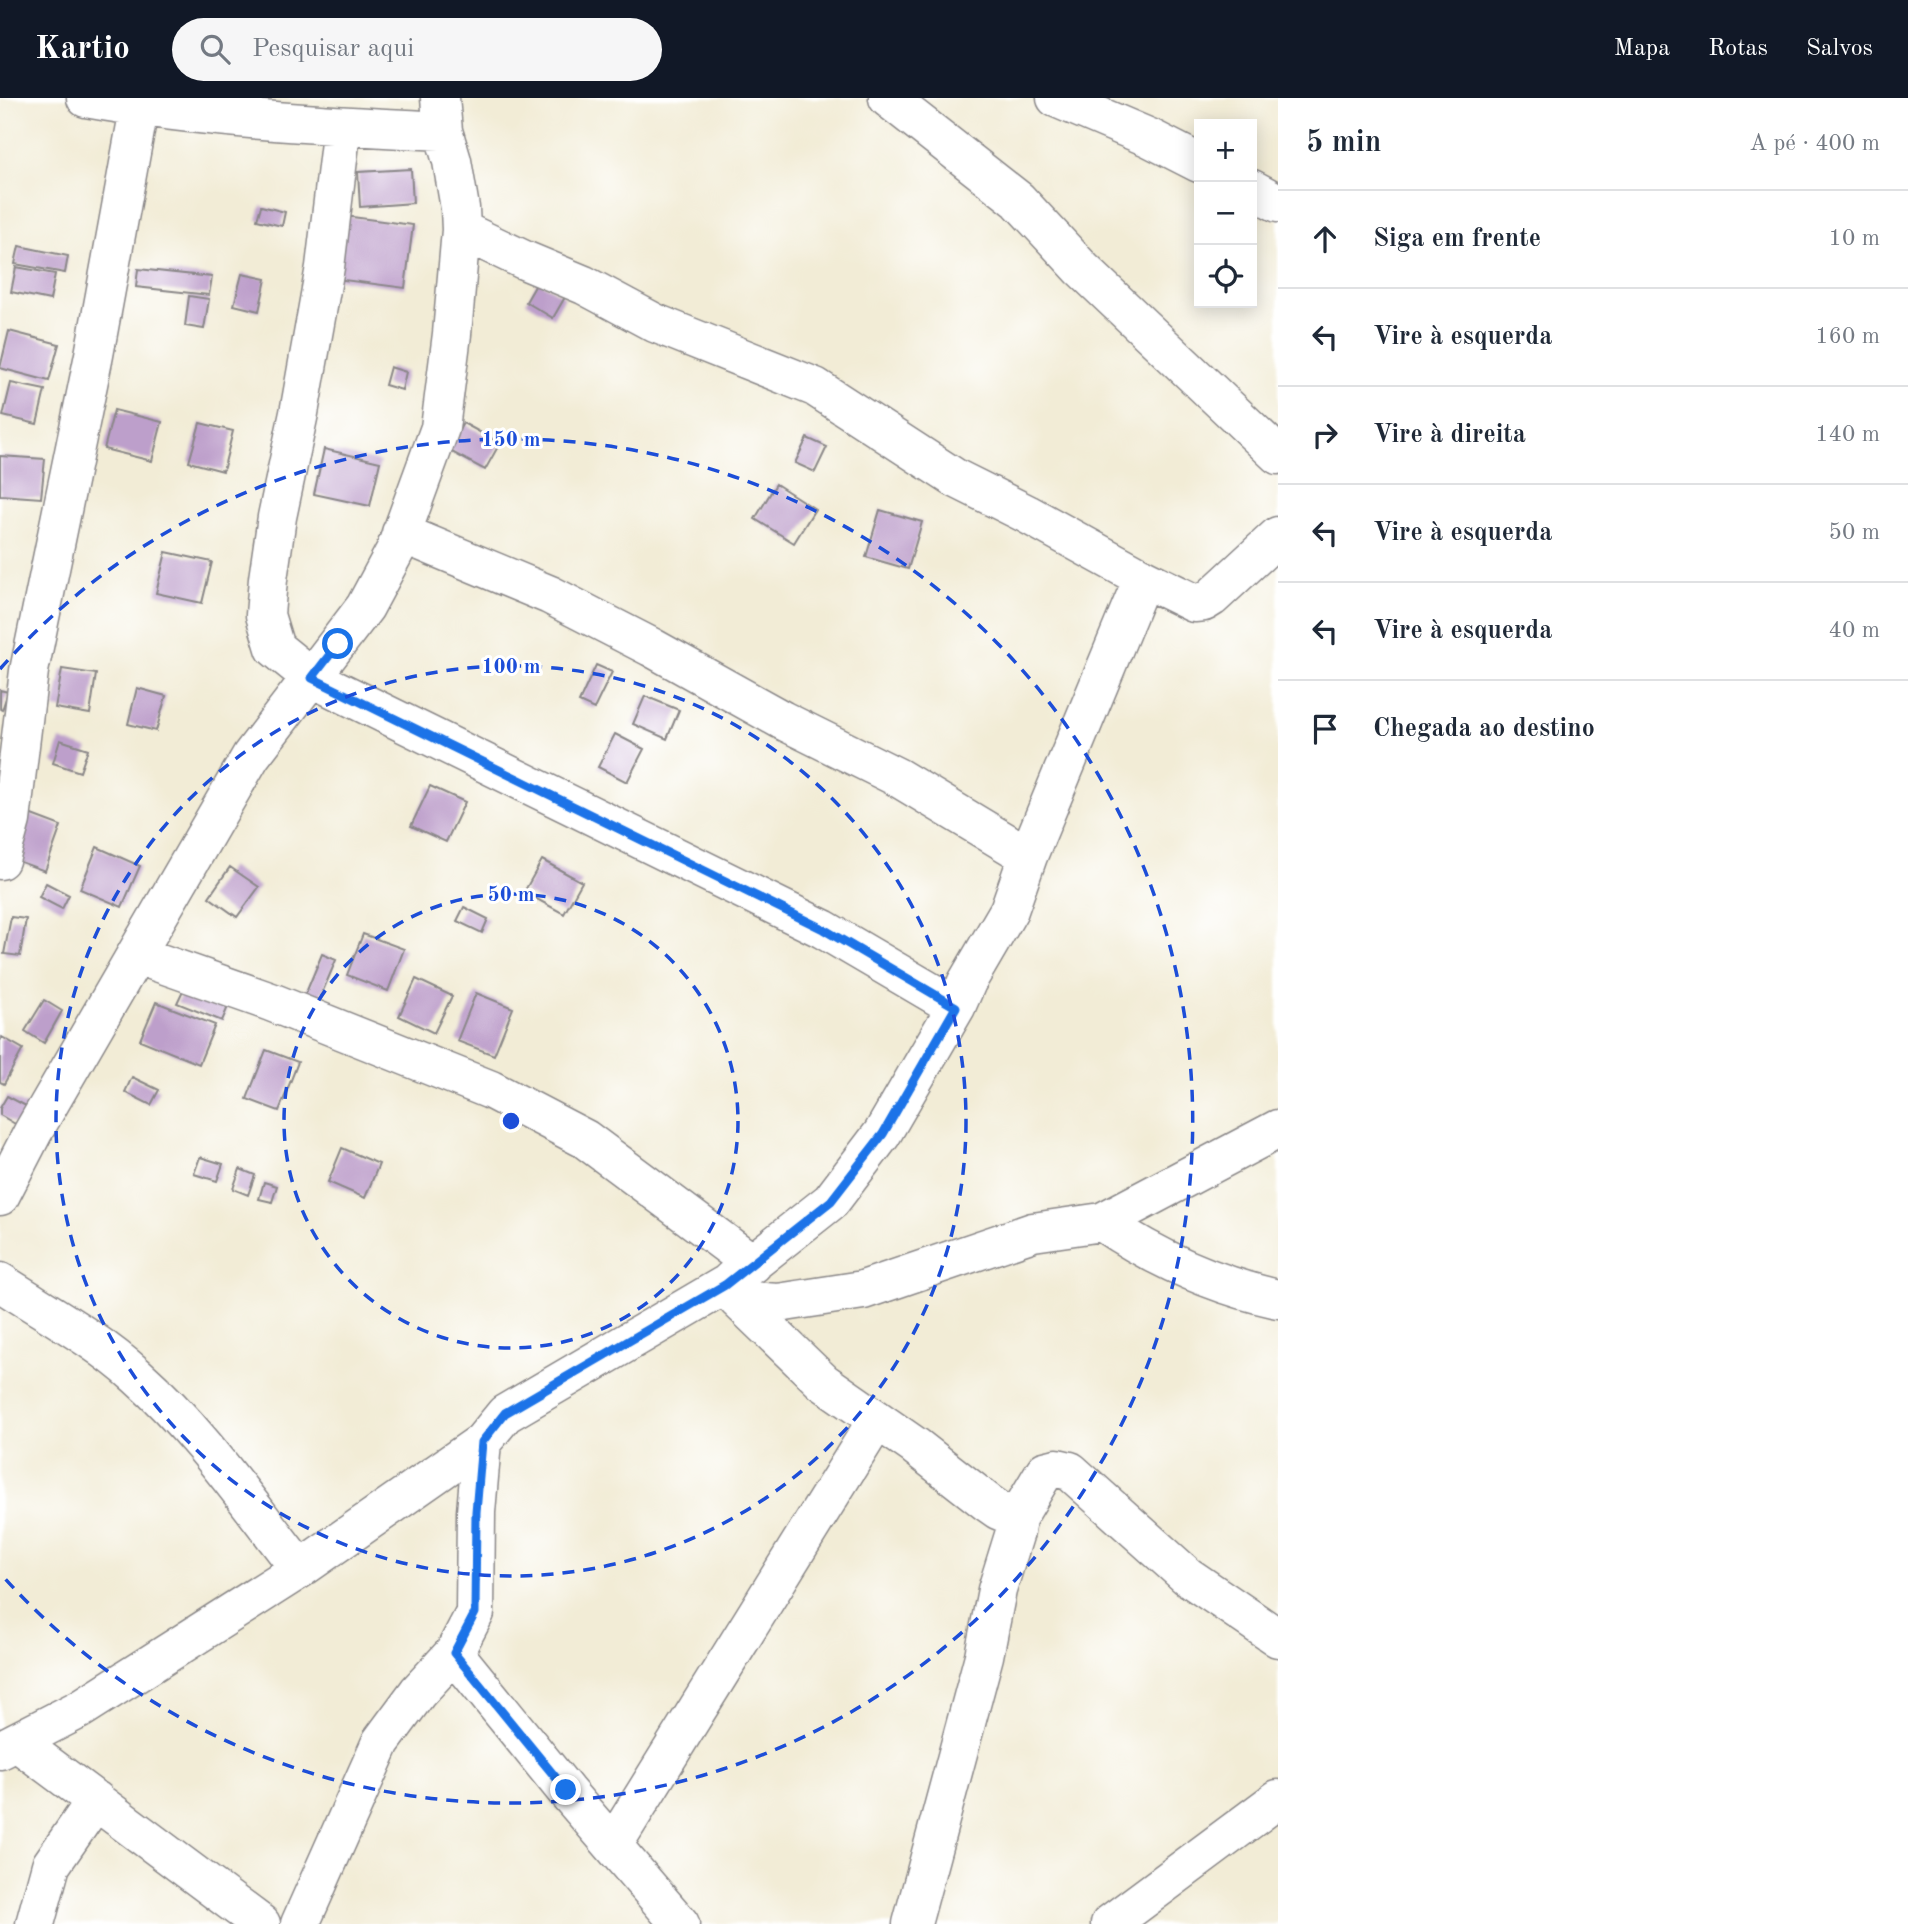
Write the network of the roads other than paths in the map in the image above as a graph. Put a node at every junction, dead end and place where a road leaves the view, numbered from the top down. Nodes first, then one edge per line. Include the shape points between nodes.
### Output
1 (86, 98) edge
2 (888, 98) edge
3 (1056, 98) edge
4 (140, 103) edge
5 (442, 114) edge
6 (342, 126) junction
7 (1194, 160) edge
8 (1257, 192) edge
9 (1278, 203) edge
10 (461, 230) junction
11 (1278, 455) edge
12 (401, 533) junction
13 (1278, 536) edge
14 (1143, 578) junction
15 (312, 678) junction
16 (1028, 856) junction
17 (0, 860) edge
18 (137, 955) junction
19 (956, 1007) junction
20 (1278, 1129) edge
21 (0, 1196) edge
22 (1102, 1222) junction
23 (0, 1282) edge
24 (739, 1283) junction
25 (1278, 1299) edge
26 (877, 1420) junction
27 (482, 1442) junction
28 (1017, 1518) junction
29 (300, 1569) junction
30 (1278, 1638) edge
31 (454, 1653) junction
32 (12, 1736) edge
33 (96, 1800) junction
34 (1278, 1800) edge
35 (613, 1845) junction
36 (35, 1924) edge
37 (261, 1924) edge
38 (300, 1924) edge
39 (680, 1924) edge
40 (912, 1924) edge
41 (1110, 1924) edge

1 - 4 street
2 - 11 street via 1018,200 1082,269
3 - 7 street
4 - 6 street
4 - 17 street via 29,671 11,820
5 - 6 street
5 - 10 street
6 - 15 street via 325,267 277,517 265,615 275,648
8 - 9 street
10 - 12 street via 440,428
10 - 14 street via 584,285 655,323 815,387 955,478
12 - 15 street via 365,607
12 - 16 street via 550,595 651,647 897,777
13 - 14 street via 1204,602 1194,603
14 - 16 street
15 - 18 street via 251,756
15 - 19 street via 823,929
16 - 19 street via 1009,910
18 - 21 street
18 - 24 street via 271,1002 491,1090 585,1139
19 - 24 street via 883,1134 831,1201
20 - 22 street
22 - 24 street via 1033,1232 863,1290 778,1303
22 - 25 street via 1179,1266
23 - 29 street via 90,1340 173,1410
24 - 26 street via 823,1382
24 - 27 street via 505,1413
26 - 28 street via 988,1503
26 - 35 street
27 - 29 street
27 - 31 street via 475,1613
28 - 30 street via 1045,1471 1070,1471 1187,1576
28 - 40 street
29 - 32 street via 80,1709
31 - 35 street
31 - 38 street via 381,1742
32 - 33 street
33 - 36 street via 51,1865
33 - 37 street
34 - 41 street
35 - 39 street

